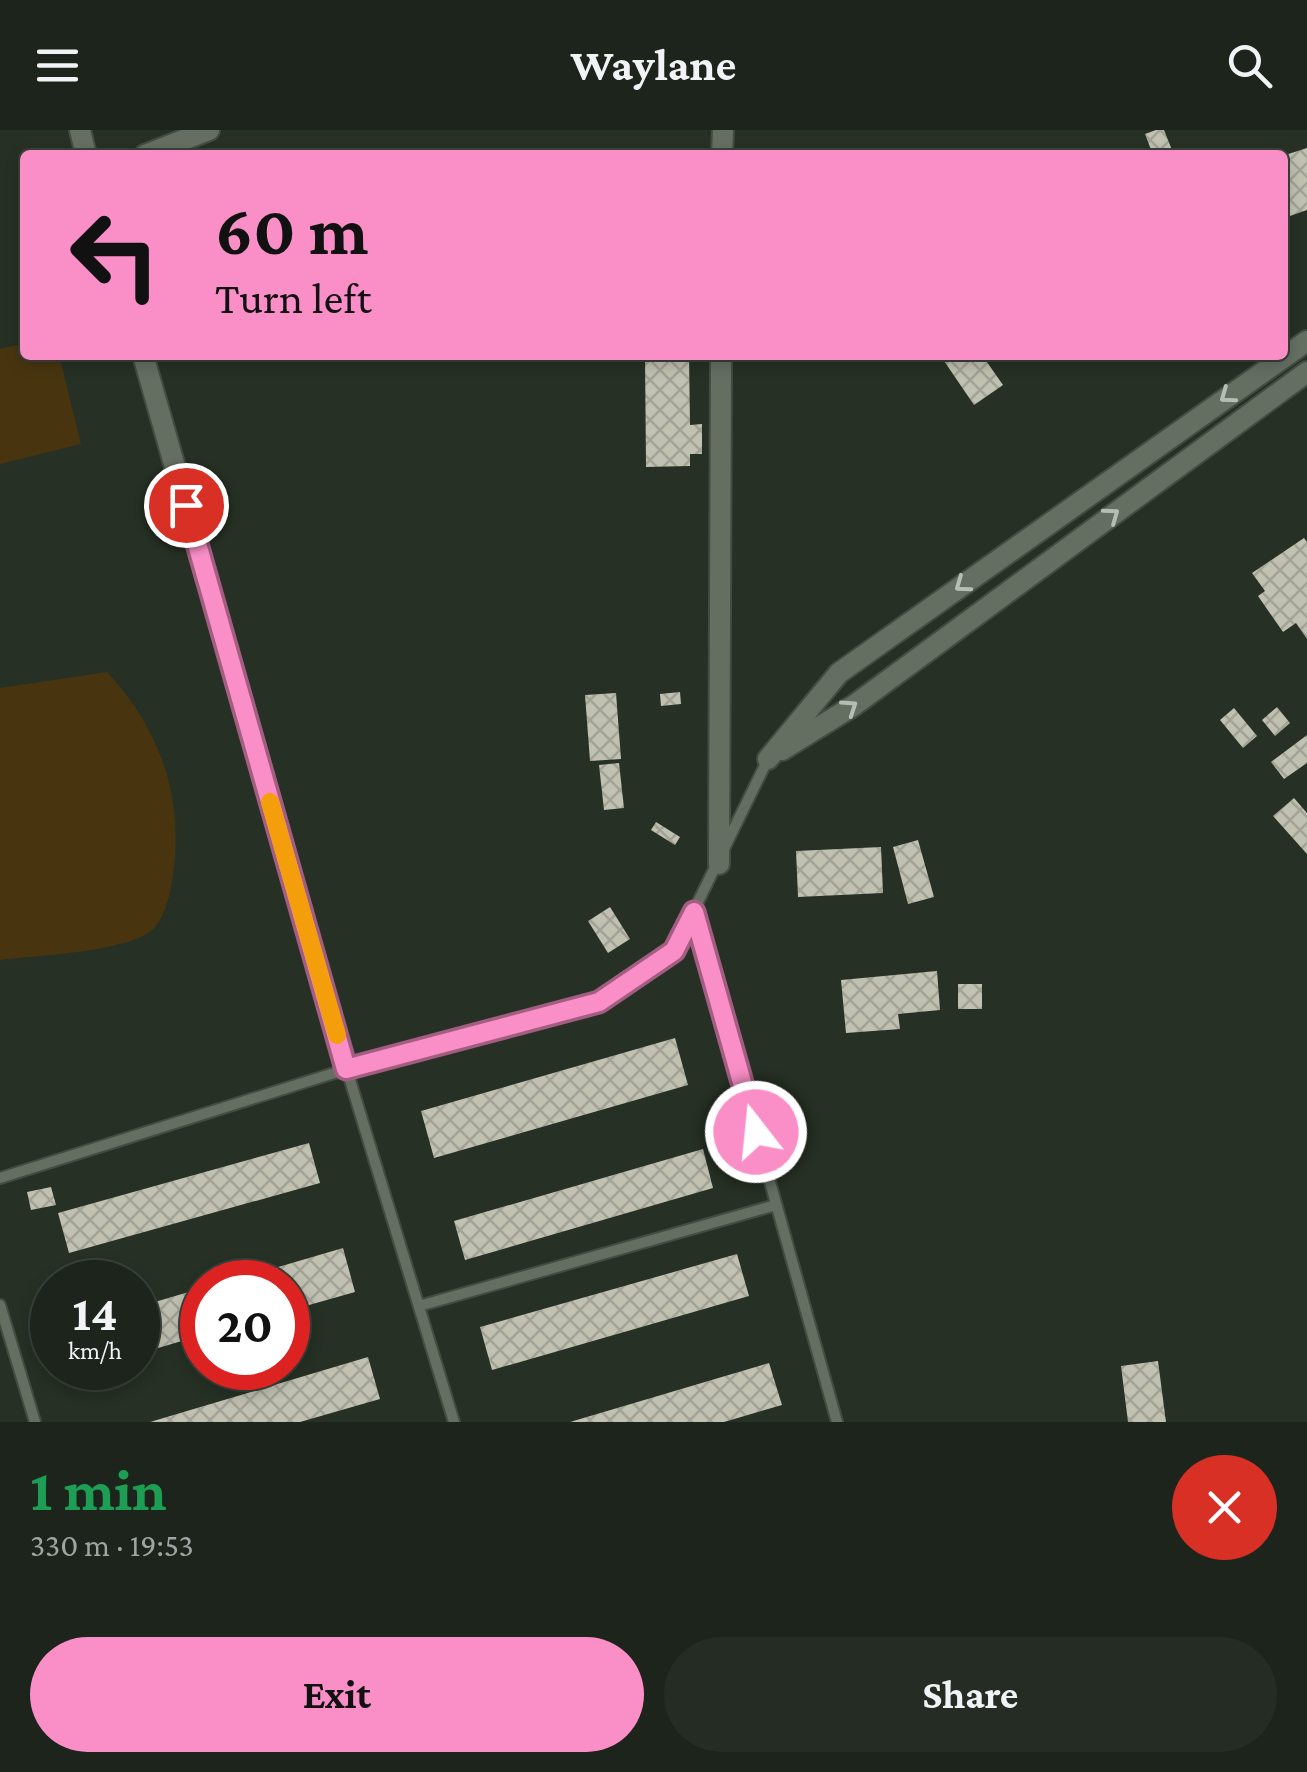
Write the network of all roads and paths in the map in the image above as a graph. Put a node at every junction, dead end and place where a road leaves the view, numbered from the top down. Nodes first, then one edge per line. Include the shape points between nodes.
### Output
1 (208, 130) edge
2 (158, 150) edge
3 (144, 360) edge
4 (722, 360) edge
5 (1280, 360) edge
6 (1307, 372) edge
7 (768, 759) junction
8 (719, 864) junction
9 (694, 912) junction
10 (346, 1069) junction
11 (0, 1178) edge
12 (776, 1205) junction
13 (0, 1305) edge
14 (418, 1306) junction
15 (35, 1422) edge
16 (454, 1422) edge
17 (837, 1422) edge

1 - 2 street
3 - 10 street
4 - 8 street
5 -> 7 street via 839,673
7 -> 6 street via 853,706
7 - 8 lane
8 - 9 lane
9 - 10 lane via 674,951 599,1002
9 - 12 lane
10 - 11 lane
10 - 14 lane
12 - 14 lane
12 - 17 lane
13 - 15 lane
14 - 16 lane

